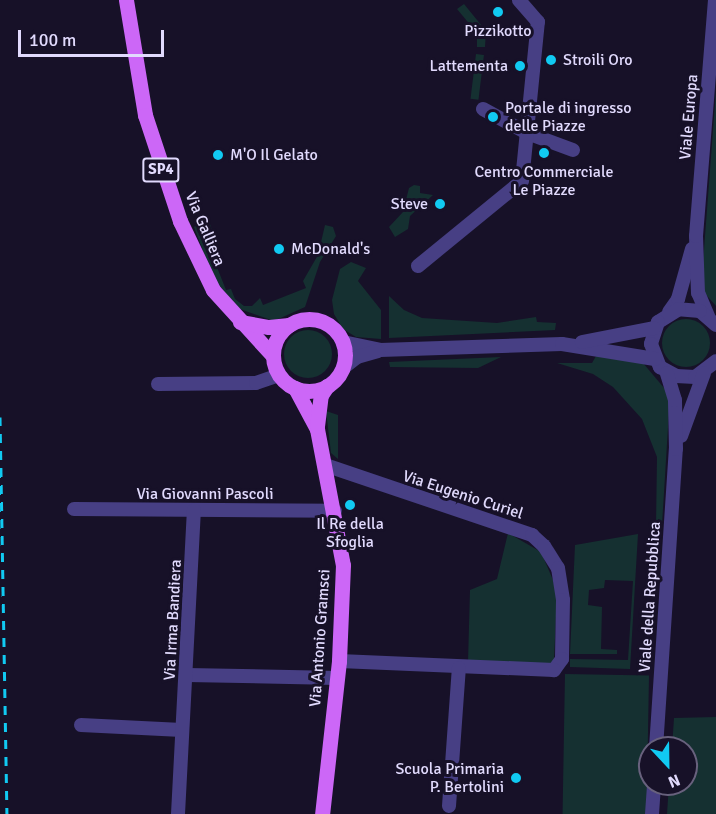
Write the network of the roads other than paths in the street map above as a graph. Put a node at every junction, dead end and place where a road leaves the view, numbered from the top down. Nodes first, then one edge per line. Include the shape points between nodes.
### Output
1 (126, 0) edge
2 (519, 0) edge
3 (715, 0) edge
4 (483, 109) dead end
5 (527, 133) junction
6 (573, 150) dead end
7 (696, 236) junction
8 (418, 266) dead end
9 (669, 312) junction
10 (714, 321) edge
11 (240, 322) junction
12 (289, 325) junction
13 (654, 328) junction
14 (343, 342) junction
15 (562, 344) junction
16 (380, 350) junction
17 (273, 356) junction
18 (655, 359) junction
19 (716, 361) edge
20 (343, 368) junction
21 (667, 372) junction
22 (704, 373) junction
23 (279, 375) junction
24 (158, 384) dead end
25 (327, 386) junction
26 (295, 388) junction
27 (317, 429) junction
28 (676, 449) junction
29 (325, 465) junction
30 (74, 509) dead end
31 (194, 510) junction
32 (335, 511) junction
33 (339, 662) junction
34 (459, 668) junction
35 (187, 675) junction
36 (337, 678) junction
37 (81, 724) dead end
38 (182, 730) junction
39 (657, 736) edge
40 (653, 796) edge
41 (449, 806) dead end
42 (178, 814) edge
43 (322, 814) edge
44 (652, 814) edge

1 - 11 main road, Via Galliera / SP4 via 145,115 163,176 204,275
2 - 5 street via 538,22
3 - 7 street, Viale Europa
4 - 5 street
5 - 6 street
5 - 8 street via 522,181
7 - 9 street, Viale Europa via 678,299
7 - 10 street, Viale Europa via 698,293
9 - 10 street via 689,308
9 - 13 street, Viale Europa
11 - 12 main road via 269,327
11 - 17 main road, Via Galliera
12 - 14 main road via 303,319 322,321 335,329
12 - 17 main road via 280,333
13 - 15 street via 627,336
13 - 18 street via 651,344
14 - 16 street
14 - 20 main road
15 - 16 street
15 - 18 street
16 - 20 street via 357,357
17 - 23 main road
18 - 21 street
19 - 22 street
20 - 25 main road
21 - 22 street via 685,378
21 - 28 street, Viale della Repubblica via 675,400
22 - 28 street, Viale della Repubblica
23 - 24 street via 256,383
23 - 26 main road
25 - 26 main road via 314,390
25 - 27 main road, Via Antonio Gramsci via 321,395
26 - 27 main road, Via Antonio Gramsci
27 - 29 main road, Via Antonio Gramsci
28 - 39 street, Viale della Repubblica
29 - 32 main road, Via Antonio Gramsci
29 - 34 street, Via Eugenio Curiel via 529,533 552,556 563,600 558,667
30 - 31 street, Via Giovanni Pascoli
31 - 32 street, Via Giovanni Pascoli
31 - 35 street, Via Irma Bandiera
32 - 33 main road, Via Antonio Gramsci via 343,565
33 - 34 street, Via Eugenio Curiel
33 - 36 main road, Via Antonio Gramsci
34 - 41 street
35 - 36 street
35 - 38 street, Via Irma Bandiera
36 - 43 main road, Via Antonio Gramsci
37 - 38 street
38 - 42 street, Via Irma Bandiera
40 - 44 street

